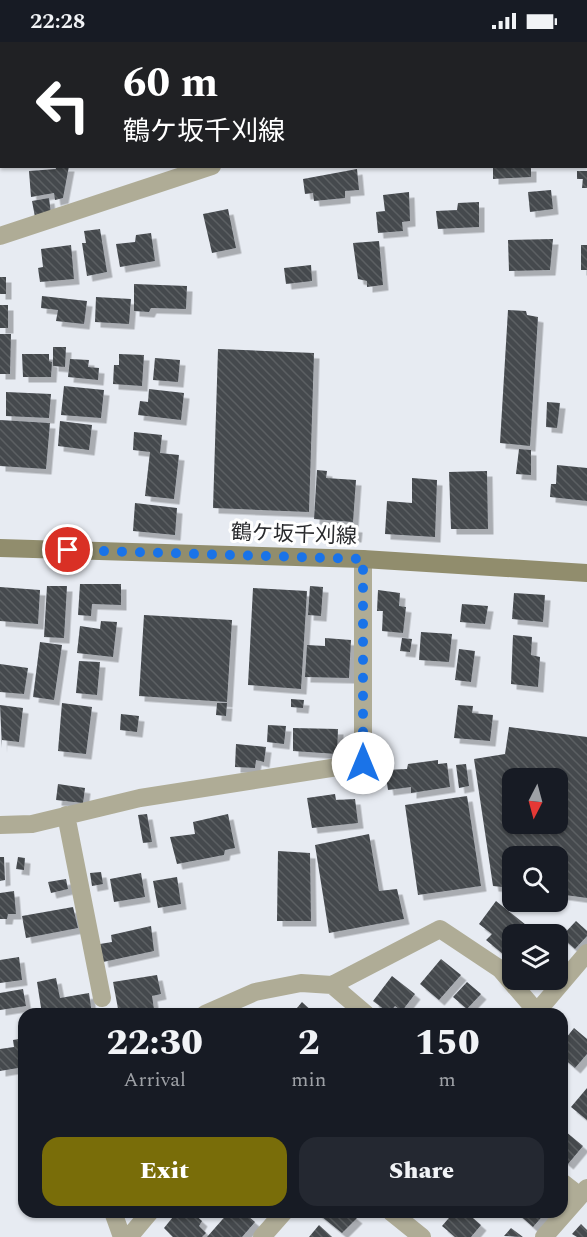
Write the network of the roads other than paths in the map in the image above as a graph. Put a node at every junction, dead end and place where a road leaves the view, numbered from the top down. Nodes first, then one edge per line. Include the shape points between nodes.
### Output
1 (207, 168) edge
2 (0, 236) edge
3 (0, 548) edge
4 (363, 559) junction
5 (587, 573) edge
6 (66, 815) junction
7 (0, 825) edge
8 (587, 953) edge
9 (332, 985) junction
10 (102, 998) dead end
11 (219, 1008) edge
12 (359, 1008) edge
13 (532, 1008) edge
14 (540, 1008) edge
15 (568, 1185) edge
16 (583, 1192) edge
17 (568, 1209) edge
18 (115, 1218) edge
19 (145, 1218) edge
20 (279, 1218) edge
21 (398, 1218) edge
22 (560, 1218) edge
23 (122, 1237) edge
24 (129, 1237) edge
25 (262, 1237) edge
26 (422, 1237) edge
27 (544, 1237) edge

1 - 2 street
3 - 4 main road, 鶴ケ坂千刈線
4 - 5 main road, 鶴ケ坂千刈線
4 - 6 street via 363,763 140,798
6 - 7 street via 32,824
6 - 10 street
8 - 14 street
9 - 11 street via 301,982 255,992
9 - 12 street
9 - 13 street via 440,929 500,969
15 - 16 street
16 - 17 street
18 - 23 street
19 - 24 street
20 - 25 street
21 - 26 street
22 - 27 street

